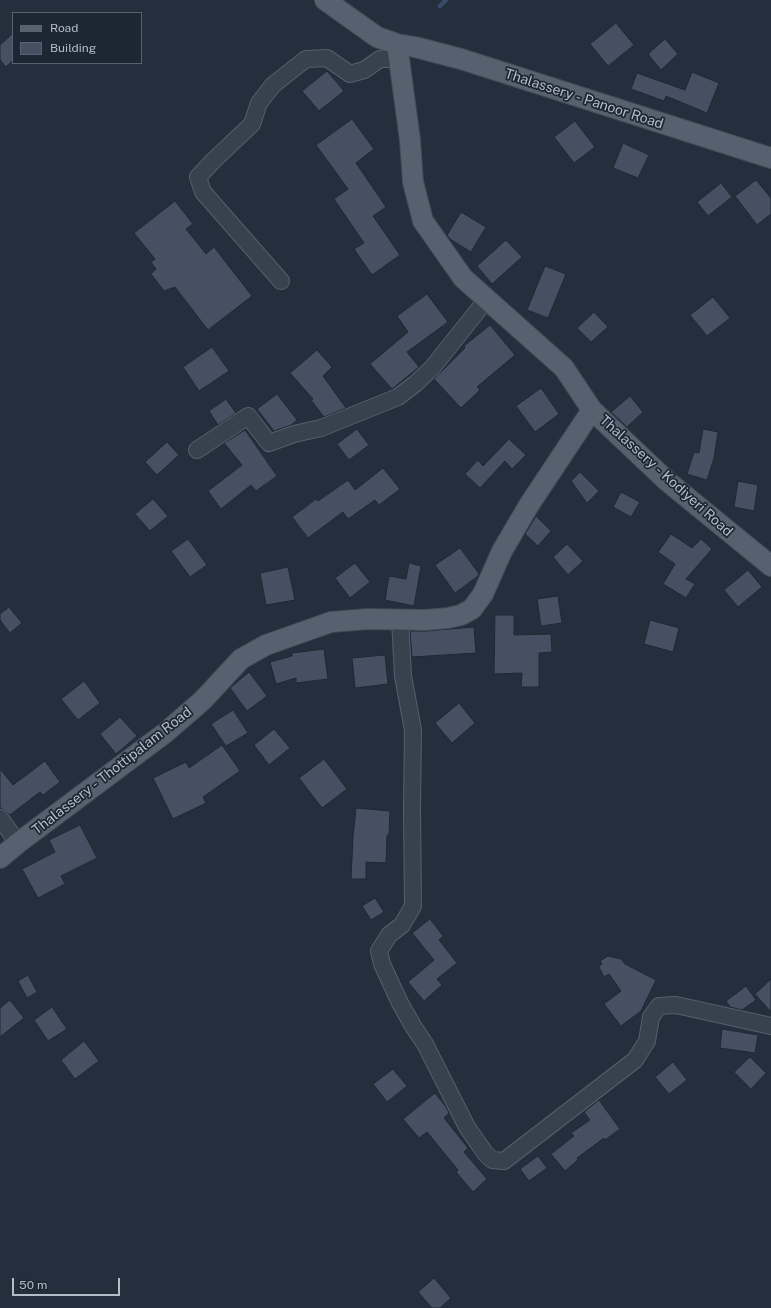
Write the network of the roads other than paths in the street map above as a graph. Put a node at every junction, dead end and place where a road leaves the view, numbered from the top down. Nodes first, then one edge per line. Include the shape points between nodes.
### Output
1 (326, 0) edge
2 (398, 51) junction
3 (771, 158) edge
4 (281, 281) dead end
5 (487, 299) junction
6 (592, 410) junction
7 (197, 450) dead end
8 (771, 566) edge
9 (400, 620) junction
10 (0, 818) edge
11 (18, 843) junction
12 (0, 858) edge
13 (771, 1026) edge

1 - 2 main road
2 - 3 main road, Thalassery - Panoor Road via 415,47 461,59
2 - 4 street via 364,70 350,74 327,58 306,59 273,85 259,103 252,124 198,177 203,192
2 - 5 main road, Thalassery - Kodiyeri Road via 413,182 423,221 464,278
5 - 6 main road, Thalassery - Kodiyeri Road via 564,368
5 - 7 street via 432,368 398,397 321,428 269,443 248,416
6 - 8 main road, Thalassery - Kodiyeri Road via 667,481
6 - 9 main road, Thalassery - Thottipalam Road via 529,505 502,551 483,594 472,609 448,618
9 - 11 main road, Thalassery - Thottipalam Road via 331,622 266,645 241,659 203,700 165,733
9 - 13 street via 403,676 413,730 413,906 402,924 389,935 379,952 400,1003 425,1044 467,1127 485,1153 492,1160 504,1161 635,1060 647,1041 650,1017 659,1006 676,1005
10 - 11 street
11 - 12 main road, Thalassery - Thottipalam Road

